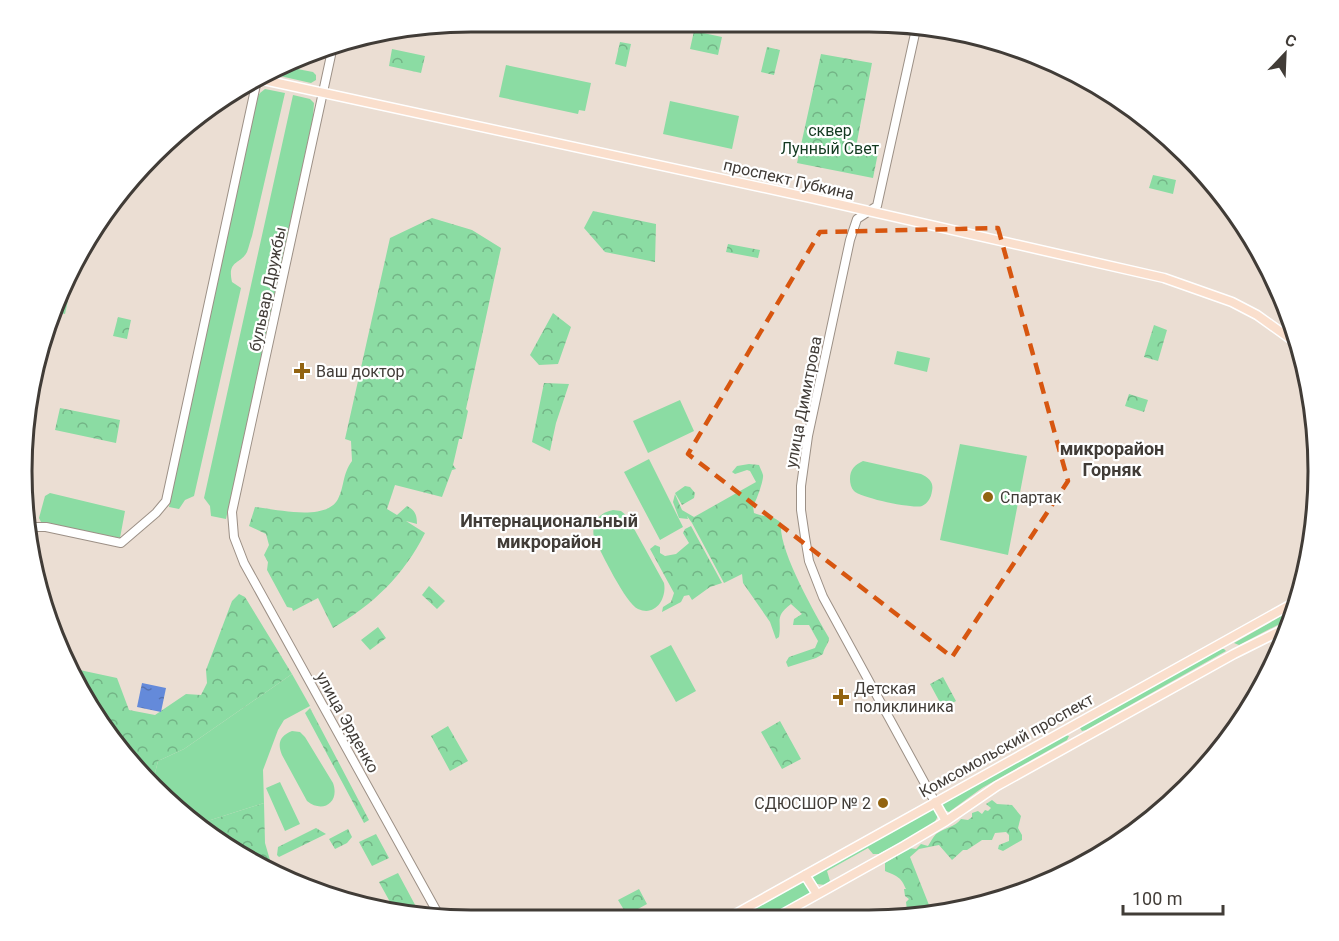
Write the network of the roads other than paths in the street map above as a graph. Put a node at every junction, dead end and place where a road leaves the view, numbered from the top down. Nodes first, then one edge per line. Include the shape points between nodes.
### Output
1 (915, 34) edge
2 (331, 54) edge
3 (267, 82) edge
4 (256, 87) edge
5 (323, 93) junction
6 (867, 211) junction
7 (1286, 336) edge
8 (35, 527) edge
9 (234, 537) joint
10 (1285, 608) edge
11 (1276, 633) edge
12 (1228, 640) junction
13 (1234, 654) junction
14 (1072, 725) junction
15 (1080, 740) junction
16 (935, 802) junction
17 (946, 821) junction
18 (805, 875) junction
19 (817, 894) junction
20 (435, 908) edge
21 (745, 910) edge
22 (789, 910) edge

1 - 6 main road, улица Димитрова via 877,206
2 - 5 main road, бульвар Дружбы
3 - 5 main road, проспект Губкина
4 - 8 main road via 166,501 121,543
5 - 6 main road, проспект Губкина
5 - 9 main road, бульвар Дружбы via 232,512
6 - 7 main road, проспект Губкина via 1183,284 1232,302
6 - 16 main road, улица Димитрова via 857,219 850,240 803,461 801,510 809,561 823,597
9 - 20 main road, улица Эрденко via 244,563
10 - 12 main road, Комсомольский проспект
11 - 13 main road, Комсомольский проспект
12 - 13 main road
12 - 14 main road, Комсомольский проспект
13 - 15 main road, Комсомольский проспект
14 - 15 main road
14 - 16 main road, Комсомольский проспект
15 - 17 main road, Комсомольский проспект via 986,792
16 - 17 main road
16 - 18 main road, Комсомольский проспект
17 - 19 main road, Комсомольский проспект
18 - 19 main road
18 - 21 main road, Комсомольский проспект
19 - 22 main road, Комсомольский проспект

